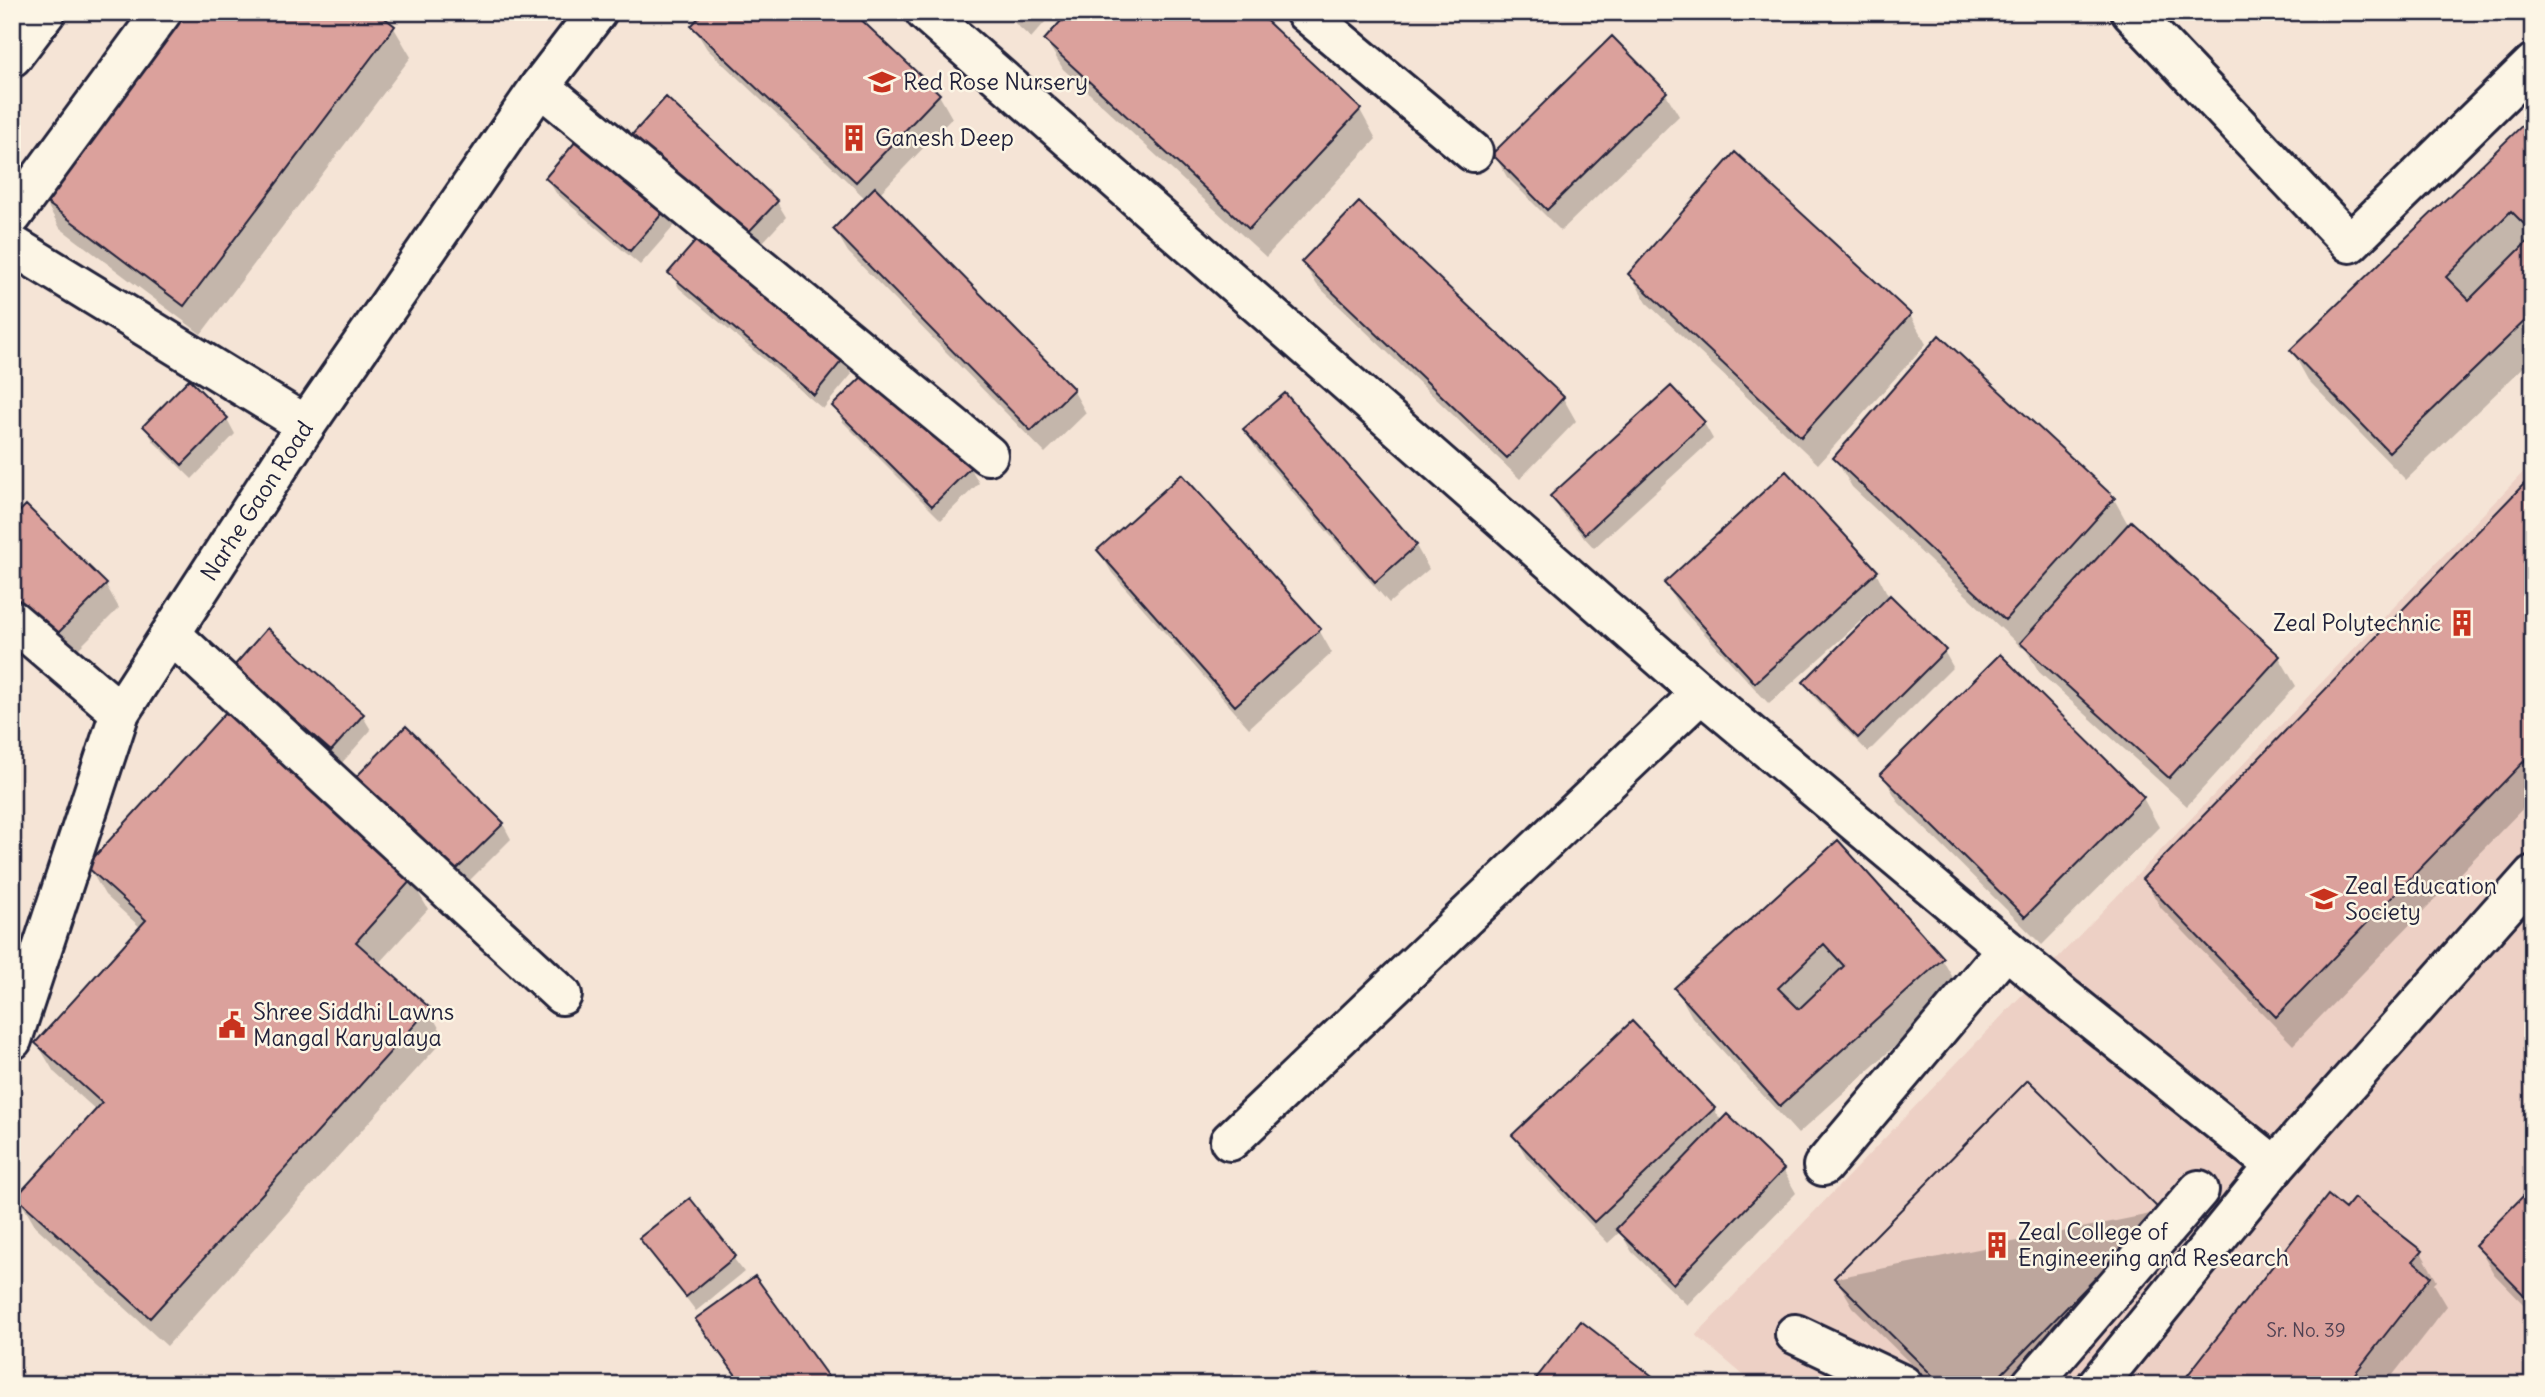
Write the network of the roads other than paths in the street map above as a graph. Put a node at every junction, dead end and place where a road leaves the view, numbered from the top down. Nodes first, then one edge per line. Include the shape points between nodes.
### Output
1 (46, 12) edge
2 (162, 12) edge
3 (597, 12) edge
4 (925, 12) edge
5 (1305, 12) edge
6 (2131, 12) edge
7 (12, 57) edge
8 (2533, 64) edge
9 (540, 86) junction
10 (1474, 152) dead end
11 (12, 216) edge
12 (12, 246) edge
13 (306, 425) junction
14 (988, 456) dead end
15 (12, 620) edge
16 (172, 635) junction
17 (1701, 693) junction
18 (120, 712) junction
19 (2533, 875) edge
20 (2006, 949) junction
21 (562, 995) dead end
22 (12, 1040) edge
23 (1230, 1141) dead end
24 (1823, 1166) dead end
25 (2275, 1166) junction
26 (2199, 1190) dead end
27 (1795, 1334) dead end
28 (1903, 1385) edge
29 (2031, 1385) edge
30 (2097, 1385) edge

1 - 7 street
2 - 11 street
3 - 9 street, Narhe Gaon Road
4 - 17 street
5 - 10 street
6 - 8 street via 2350,243
9 - 13 street, Narhe Gaon Road
9 - 14 street
12 - 13 street
13 - 16 street, Narhe Gaon Road
15 - 18 street
16 - 18 street, Narhe Gaon Road
16 - 21 street
17 - 20 street
17 - 23 street
18 - 22 street, Narhe Gaon Road
19 - 25 street
20 - 24 street
20 - 25 street
25 - 30 street
26 - 29 street
27 - 28 street

